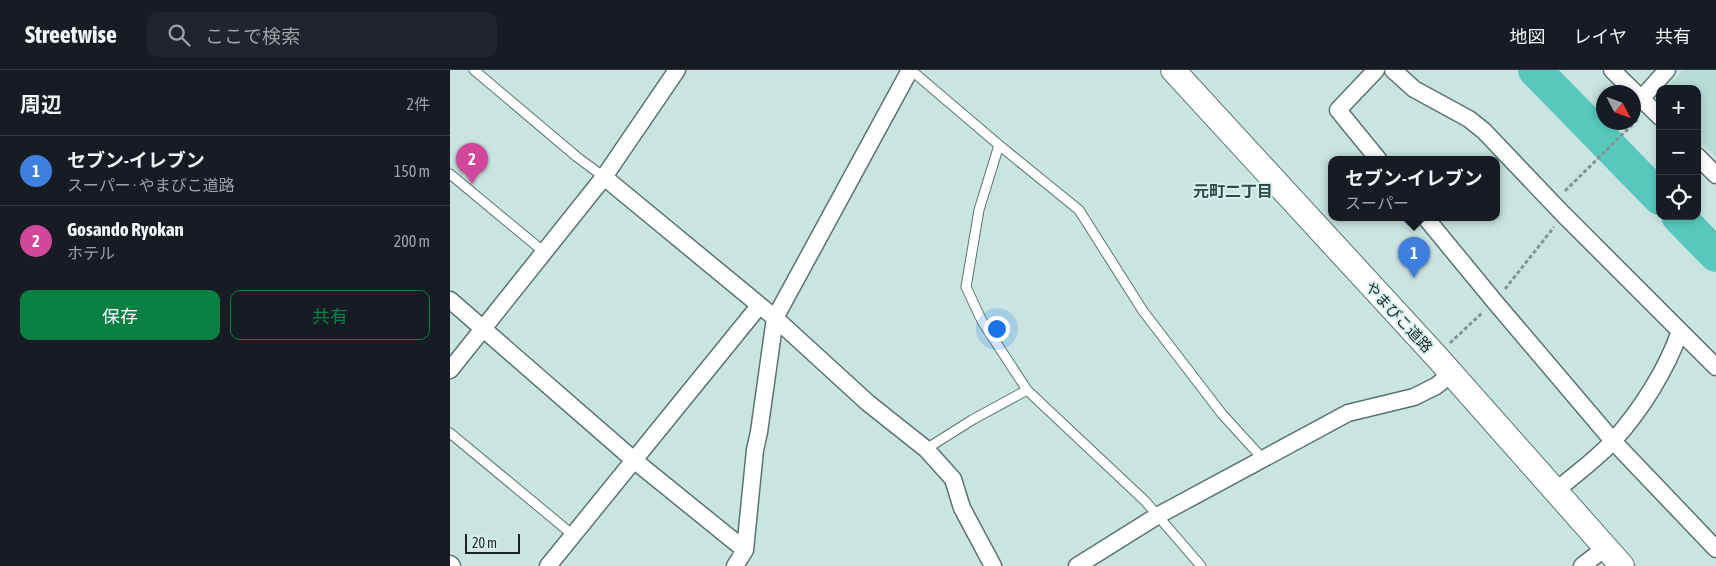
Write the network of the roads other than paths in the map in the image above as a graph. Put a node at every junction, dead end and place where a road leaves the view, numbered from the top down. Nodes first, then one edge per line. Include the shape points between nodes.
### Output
1 (474, 70) edge
2 (676, 70) edge
3 (911, 70) edge
4 (1173, 70) edge
5 (1376, 70) edge
6 (1393, 70) edge
7 (1612, 70) edge
8 (1667, 70) edge
9 (1627, 85) edge
10 (1641, 99) joint
11 (1656, 114) edge
12 (999, 146) junction
13 (1376, 156) edge
14 (1701, 160) edge
15 (450, 174) edge
16 (1716, 175) edge
17 (604, 177) junction
18 (1428, 221) edge
19 (544, 252) junction
20 (450, 300) edge
21 (759, 306) junction
22 (775, 318) junction
23 (484, 329) junction
24 (1680, 331) junction
25 (1716, 367) edge
26 (450, 370) edge
27 (1451, 374) junction
28 (1027, 390) junction
29 (450, 433) edge
30 (1613, 441) junction
31 (926, 449) junction
32 (1263, 459) junction
33 (635, 460) junction
34 (1556, 491) junction
35 (1156, 516) junction
36 (573, 535) junction
37 (1606, 548) junction
38 (1716, 549) edge
39 (744, 550) junction
40 (548, 566) edge
41 (735, 566) edge
42 (993, 566) edge
43 (1077, 566) edge
44 (1201, 566) edge
45 (1582, 566) edge
46 (1622, 566) edge

1 - 17 lane
2 - 17 street
3 - 12 lane
3 - 22 street
4 - 27 street, やまびこ道路
5 - 13 street via 1338,110
6 - 24 street via 1414,88 1484,130
7 - 9 street
8 - 10 street
10 - 11 street
12 - 28 lane via 979,210 966,287 982,320
12 - 32 lane via 1079,210 1144,311 1222,414
14 - 16 street
15 - 19 lane
17 - 19 street
17 - 21 street
18 - 30 street
19 - 23 street
20 - 23 street
21 - 22 street
21 - 33 street
22 - 31 street via 868,403
22 - 39 street
23 - 26 street
23 - 33 street
24 - 25 street
24 - 30 street via 1644,404
27 - 32 street via 1414,397 1348,413
27 - 34 street, やまびこ道路
28 - 31 lane
28 - 35 lane via 1145,501
29 - 36 lane
30 - 34 street
30 - 38 street
31 - 42 street via 954,479 962,508
32 - 35 street
33 - 36 street
33 - 39 street
34 - 37 street, やまびこ道路
35 - 43 street
35 - 44 lane
36 - 40 street
37 - 45 street
37 - 46 street, やまびこ道路
39 - 41 street

